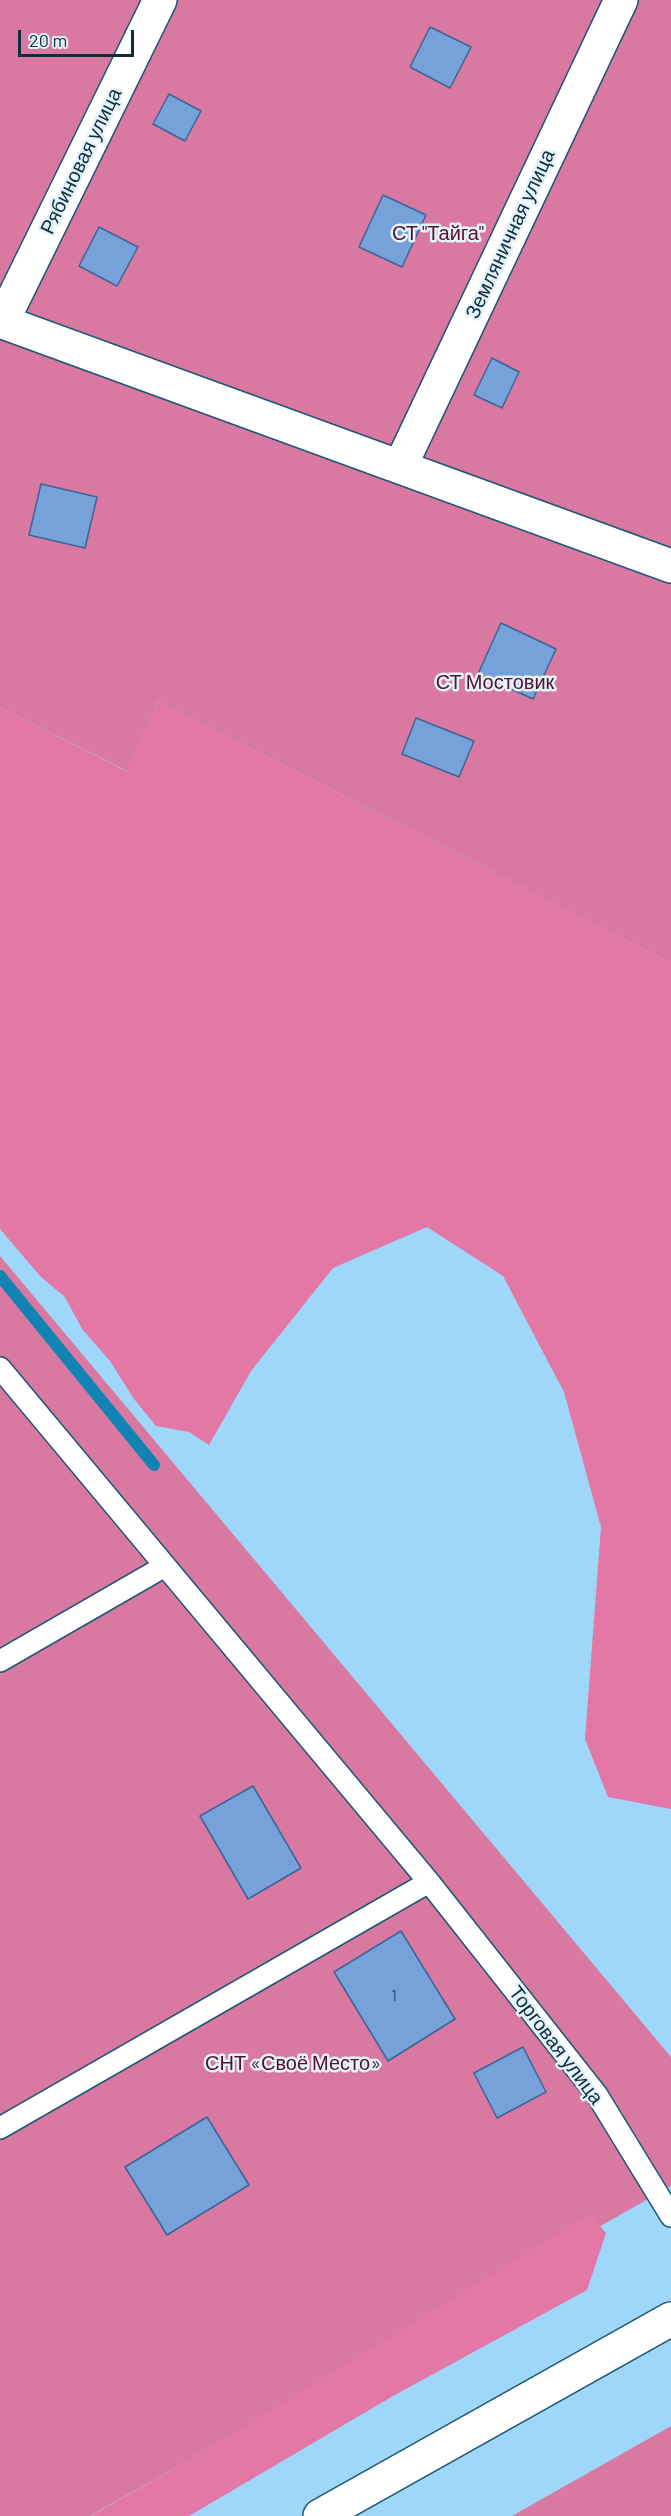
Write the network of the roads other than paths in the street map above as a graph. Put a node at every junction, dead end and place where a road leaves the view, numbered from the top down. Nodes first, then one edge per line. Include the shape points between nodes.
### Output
1 (160, 0) edge
2 (621, 0) edge
3 (1, 322) edge
4 (400, 467) junction
5 (671, 566) edge
6 (0, 1368) edge
7 (165, 1566) junction
8 (0, 1661) edge
9 (429, 1882) junction
10 (0, 2128) edge
11 (671, 2216) edge
12 (671, 2319) edge
13 (320, 2516) edge

1 - 3 street, Рябиновая улица
2 - 4 street, Земляничная улица
3 - 4 street
4 - 5 street
6 - 7 lane, Торговая улица
7 - 8 lane
7 - 9 lane, Торговая улица
9 - 10 lane
9 - 11 lane, Торговая улица via 597,2095
12 - 13 street

